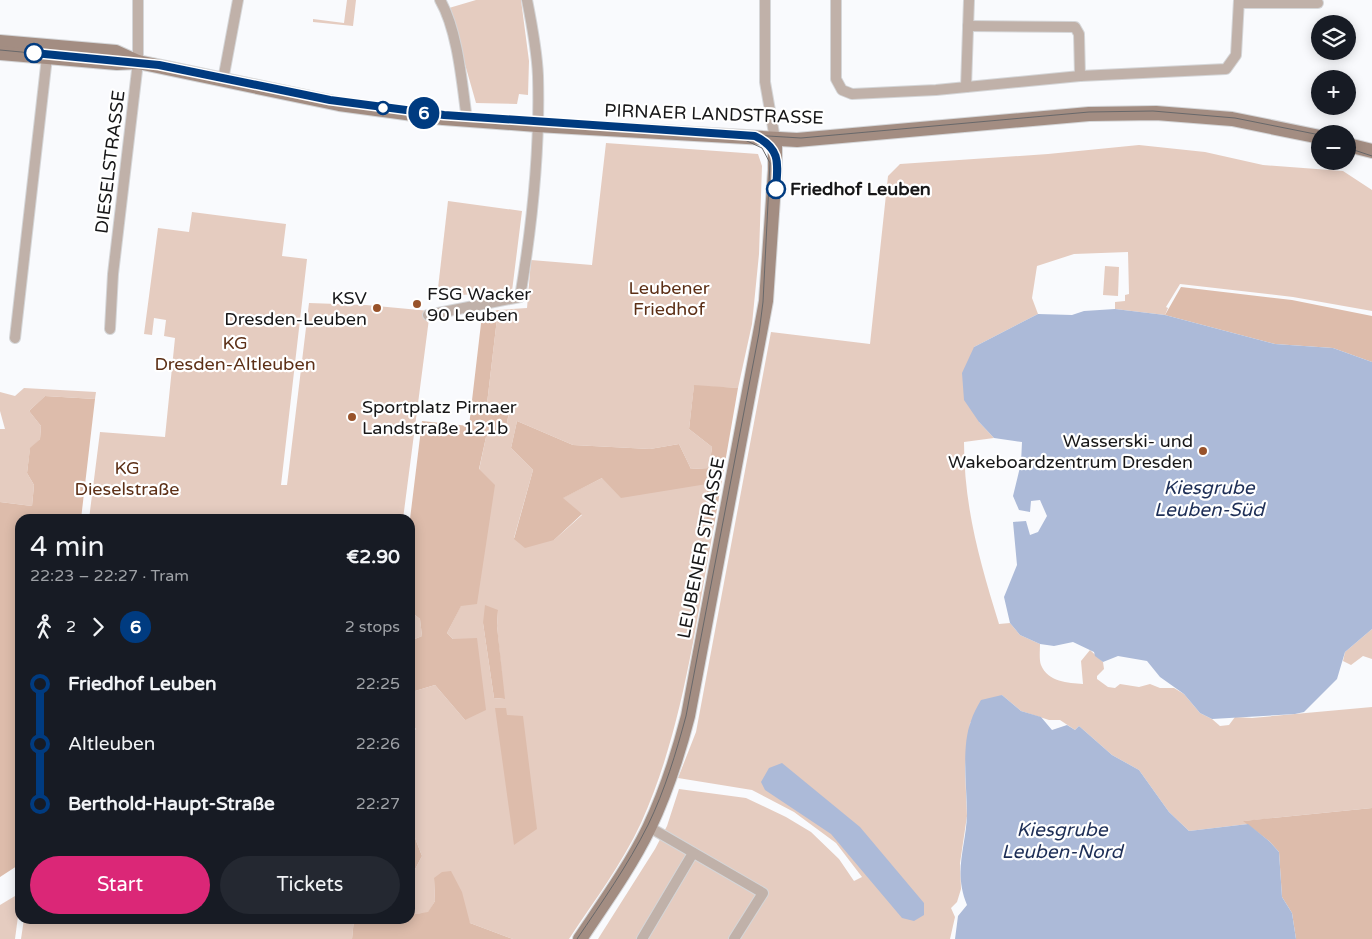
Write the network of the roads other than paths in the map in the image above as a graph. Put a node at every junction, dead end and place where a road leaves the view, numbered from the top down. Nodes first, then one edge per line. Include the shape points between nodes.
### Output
1 (138, 0) edge
2 (238, 0) edge
3 (440, 0) edge
4 (527, 0) edge
5 (764, 0) edge
6 (836, 0) edge
7 (969, 0) edge
8 (1239, 1) edge
9 (1318, 3) dead end
10 (968, 26) junction
11 (0, 42) edge
12 (0, 53) edge
13 (47, 57) junction
14 (138, 62) junction
15 (1080, 76) junction
16 (223, 80) junction
17 (966, 87) junction
18 (467, 120) junction
19 (537, 125) junction
20 (1311, 135) edge
21 (775, 139) junction
22 (1356, 148) edge
23 (1369, 153) edge
24 (428, 315) dead end
25 (110, 328) dead end
26 (15, 338) dead end
27 (649, 827) junction
28 (693, 853) junction
29 (580, 939) edge
30 (642, 939) edge
31 (734, 939) edge

1 - 14 street, DIESELSTRASSE
2 - 16 street
3 - 18 street via 456,50
4 - 19 street via 538,76
5 - 21 street via 765,82
6 - 17 street via 836,79 842,90 852,94
7 - 10 street
8 - 9 street
8 - 15 street via 1236,55 1226,68
10 - 15 street via 1075,27 1080,34
10 - 17 street
11 - 14 street, PIRNAER LANDSTRASSE via 116,52
12 - 13 street, PIRNAER LANDSTRASSE
13 - 14 street, PIRNAER LANDSTRASSE
13 - 26 street
14 - 16 street, PIRNAER LANDSTRASSE
14 - 25 street, DIESELSTRASSE via 113,274
15 - 17 street
16 - 18 street, PIRNAER LANDSTRASSE via 339,104
18 - 19 street, PIRNAER LANDSTRASSE
19 - 21 street, PIRNAER LANDSTRASSE
19 - 24 street via 520,297
20 - 21 street, PIRNAER LANDSTRASSE via 1232,119 1117,113 856,136
21 - 27 street, LEUBENER STRASSE via 767,298 762,333 688,716 669,782
22 - 23 street
27 - 28 street
27 - 29 street, LEUBENER STRASSE via 626,870
28 - 30 street
28 - 31 street via 763,894

